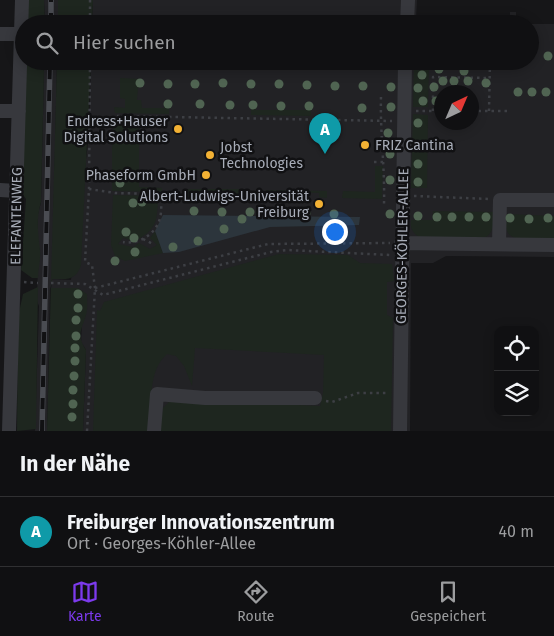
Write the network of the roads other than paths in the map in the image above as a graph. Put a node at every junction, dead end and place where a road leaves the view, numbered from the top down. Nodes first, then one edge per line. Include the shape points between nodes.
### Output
1 (22, 0) edge
2 (408, 0) edge
3 (22, 15) edge
4 (407, 15) edge
5 (0, 34) edge
6 (15, 34) edge
7 (20, 70) edge
8 (405, 70) edge
9 (0, 111) edge
10 (19, 111) junction
11 (0, 190) edge
12 (16, 190) junction
13 (554, 200) edge
14 (499, 244) junction
15 (554, 245) edge
16 (401, 249) junction
17 (6, 337) edge
18 (314, 398) road end
19 (9, 431) edge
20 (154, 431) edge
21 (400, 431) edge

1 - 3 street, ELEFANTENWEG
2 - 4 street
5 - 6 street
7 - 10 street, ELEFANTENWEG
8 - 16 street, GEORGES-KÖHLER-ALLEE
9 - 10 street
10 - 12 street, ELEFANTENWEG
11 - 12 street
12 - 17 street, ELEFANTENWEG
13 - 14 street via 500,200
14 - 15 street
14 - 16 street
16 - 21 street, GEORGES-KÖHLER-ALLEE
17 - 19 street, ELEFANTENWEG
18 - 20 street via 205,398 157,394

